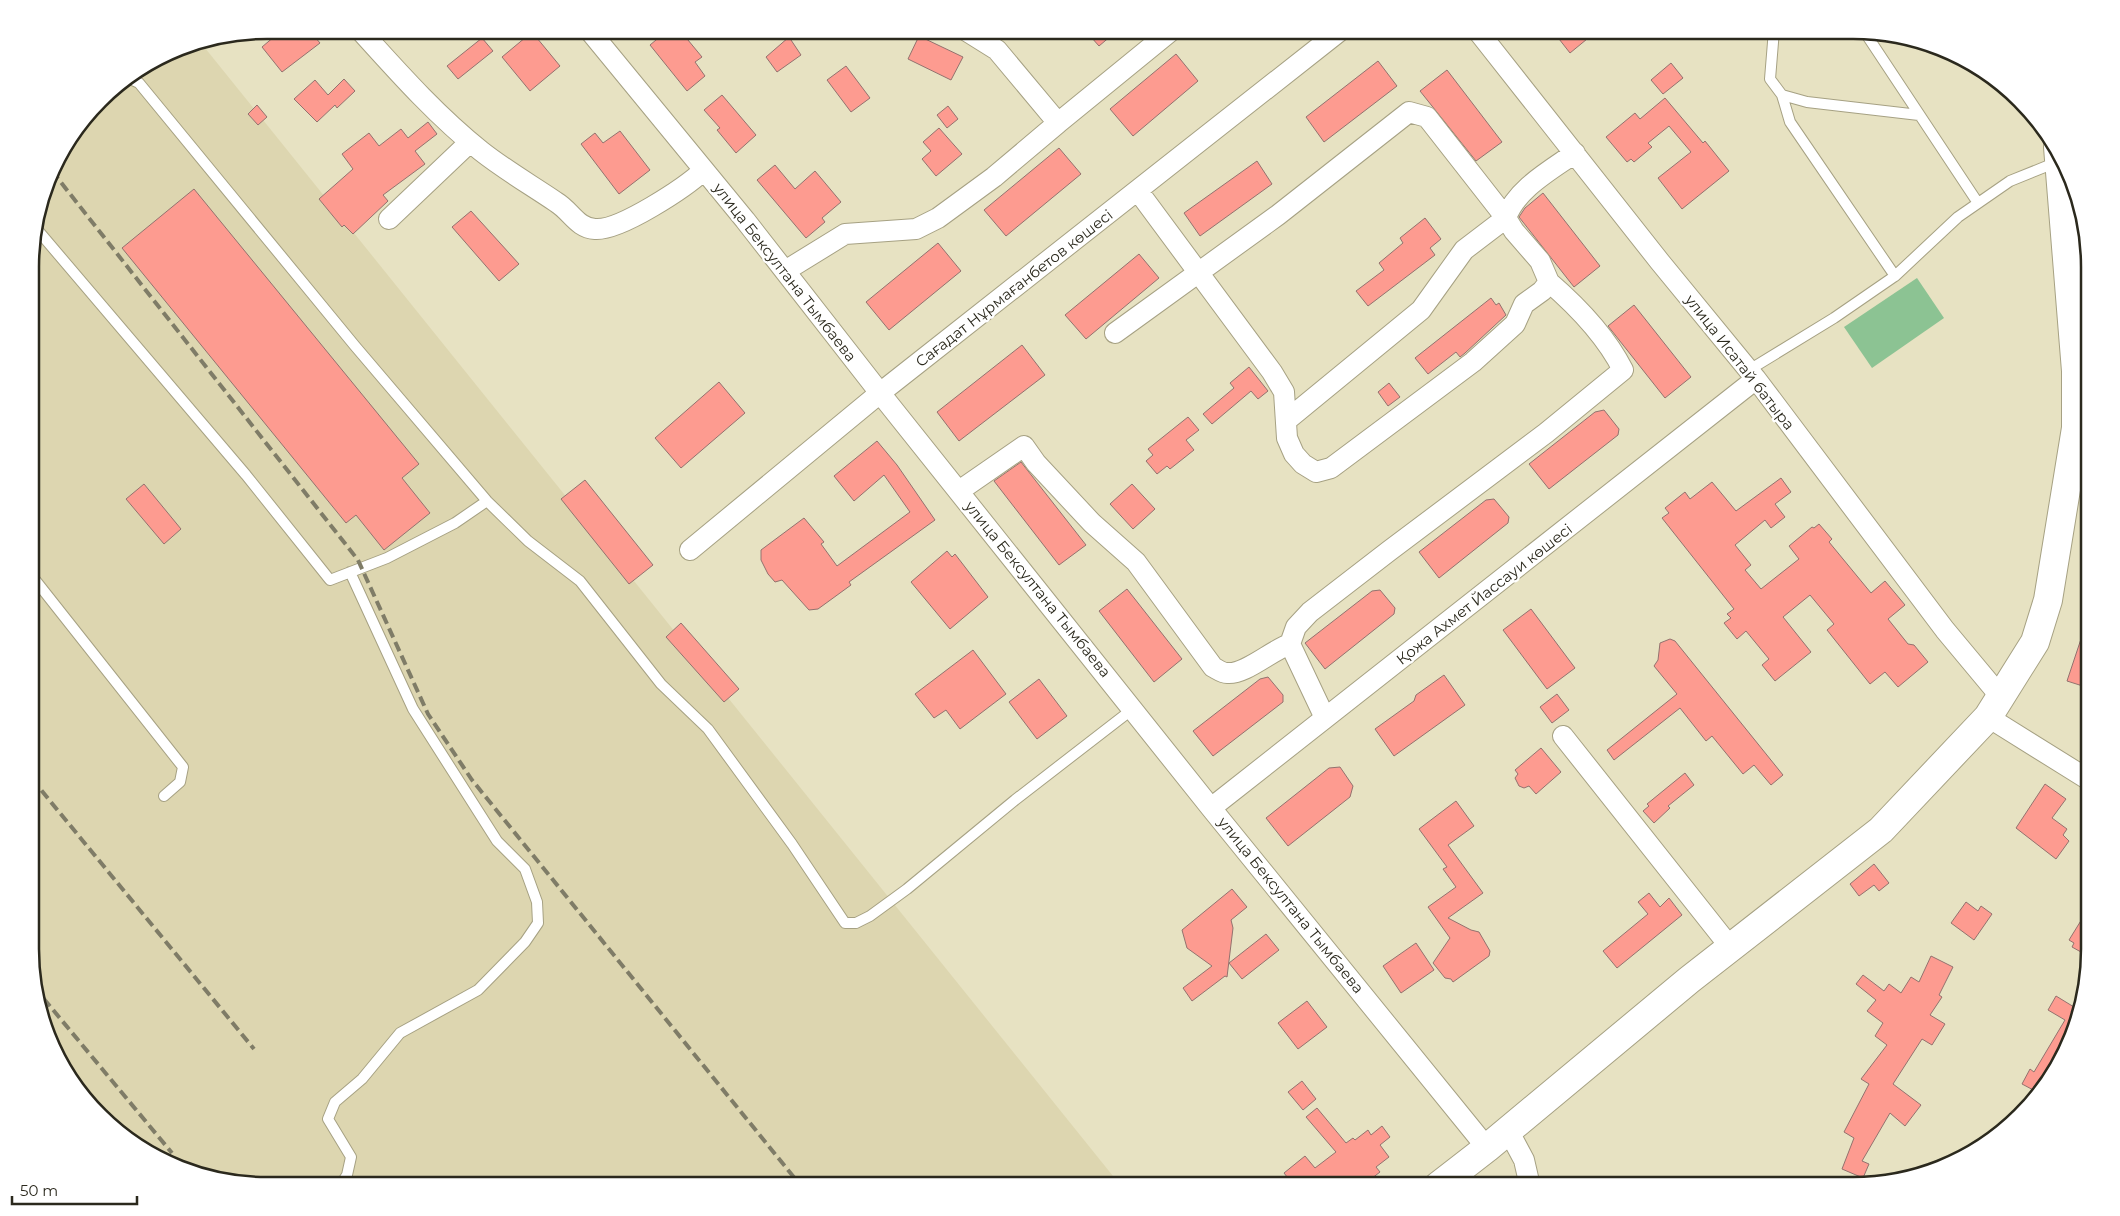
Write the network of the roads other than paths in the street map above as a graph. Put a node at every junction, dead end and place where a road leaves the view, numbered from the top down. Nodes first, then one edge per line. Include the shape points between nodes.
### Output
1 (368, 39) edge
2 (596, 39) edge
3 (979, 39) edge
4 (994, 39) edge
5 (1161, 39) edge
6 (1330, 39) edge
7 (1488, 39) edge
8 (1773, 39) edge
9 (1869, 39) edge
10 (997, 50) junction
11 (135, 81) edge
12 (1782, 95) junction
13 (1920, 115) junction
14 (1058, 123) junction
15 (470, 142) junction
16 (1575, 153) junction
17 (2057, 164) edge
18 (704, 170) junction
19 (2061, 173) edge
20 (1138, 191) junction
21 (1978, 203) junction
22 (1506, 218) junction
23 (389, 219) dead end
24 (41, 234) edge
25 (785, 271) junction
26 (1198, 273) junction
27 (1895, 276) junction
28 (1549, 282) junction
29 (1115, 333) dead end
30 (2081, 357) edge
31 (1752, 375) junction
32 (2081, 390) edge
33 (880, 393) junction
34 (1287, 420) junction
35 (959, 491) junction
36 (487, 501) junction
37 (690, 550) dead end
38 (350, 572) junction
39 (39, 585) edge
40 (1290, 644) junction
41 (1994, 707) junction
42 (1134, 708) junction
43 (1325, 718) junction
44 (1563, 736) dead end
45 (2081, 773) edge
46 (164, 796) dead end
47 (1211, 808) junction
48 (1731, 948) junction
49 (1508, 1130) junction
50 (1487, 1148) junction
51 (346, 1177) edge
52 (1450, 1177) edge
53 (1528, 1177) edge

1 - 15 street via 434,110
2 - 18 street, улица Бексултана Тымбаева
3 - 10 street
4 - 10 street
5 - 14 street
6 - 20 street, Сағадат Нұрмағанбетов көшесі
7 - 16 street, улица Исатай батыра
8 - 12 lane via 1770,79
9 - 13 lane
10 - 14 street
11 - 36 lane
12 - 13 lane via 1807,102
12 - 27 lane via 1790,122
13 - 21 lane
14 - 25 street via 938,218 916,229 846,234
15 - 18 street via 516,177 559,203 583,228 597,230 635,215 690,183
15 - 23 street
16 - 22 street via 1533,184 1510,207
16 - 31 street, улица Исатай батыра
17 - 21 lane via 2010,181
18 - 25 street, улица Бексултана Тымбаева
19 - 30 main road
20 - 26 street
20 - 33 street, Сағадат Нұрмағанбетов көшесі
21 - 27 lane via 1958,217
22 - 26 street via 1426,117 1409,112
22 - 28 street via 1540,261
22 - 34 street via 1464,250 1421,310
24 - 38 lane via 246,475 330,580
25 - 33 street, улица Бексултана Тымбаева
26 - 29 street
26 - 34 street via 1247,336 1284,392
27 - 31 lane
28 - 34 street via 1524,304 1515,324 1473,362 1331,468 1316,472 1303,464 1287,438
28 - 40 street via 1578,307 1623,370 1546,433 1310,612 1296,627
31 - 41 street, улица Исатай батыра via 1945,630
31 - 43 street, Қожа Ахмет Йассауи көшесі
32 - 41 main road via 2048,600 2035,642
33 - 35 street, улица Бексултана Тымбаева
33 - 37 street, Сағадат Нұрмағанбетов көшесі
35 - 40 street via 1024,446 1092,523 1136,562 1213,667 1232,674
35 - 42 street, улица Бексултана Тымбаева
36 - 38 lane via 455,523 409,547
36 - 42 lane via 528,541 580,581 661,684 708,729 845,923 856,924 907,889
38 - 51 lane via 413,710 497,842 525,869 537,902 538,922 525,942 478,990 400,1033 362,1079 335,1102 328,1119 351,1157
39 - 46 lane via 183,767 180,782
40 - 43 street
41 - 45 street, улица Исатай батыра
41 - 48 main road via 1881,830
42 - 47 street, улица Бексултана Тымбаева
43 - 47 street, Қожа Ахмет Йассауи көшесі
44 - 48 street
47 - 50 street, улица Бексултана Тымбаева
48 - 49 main road
49 - 50 main road
49 - 53 street via 1524,1160
50 - 52 main road

